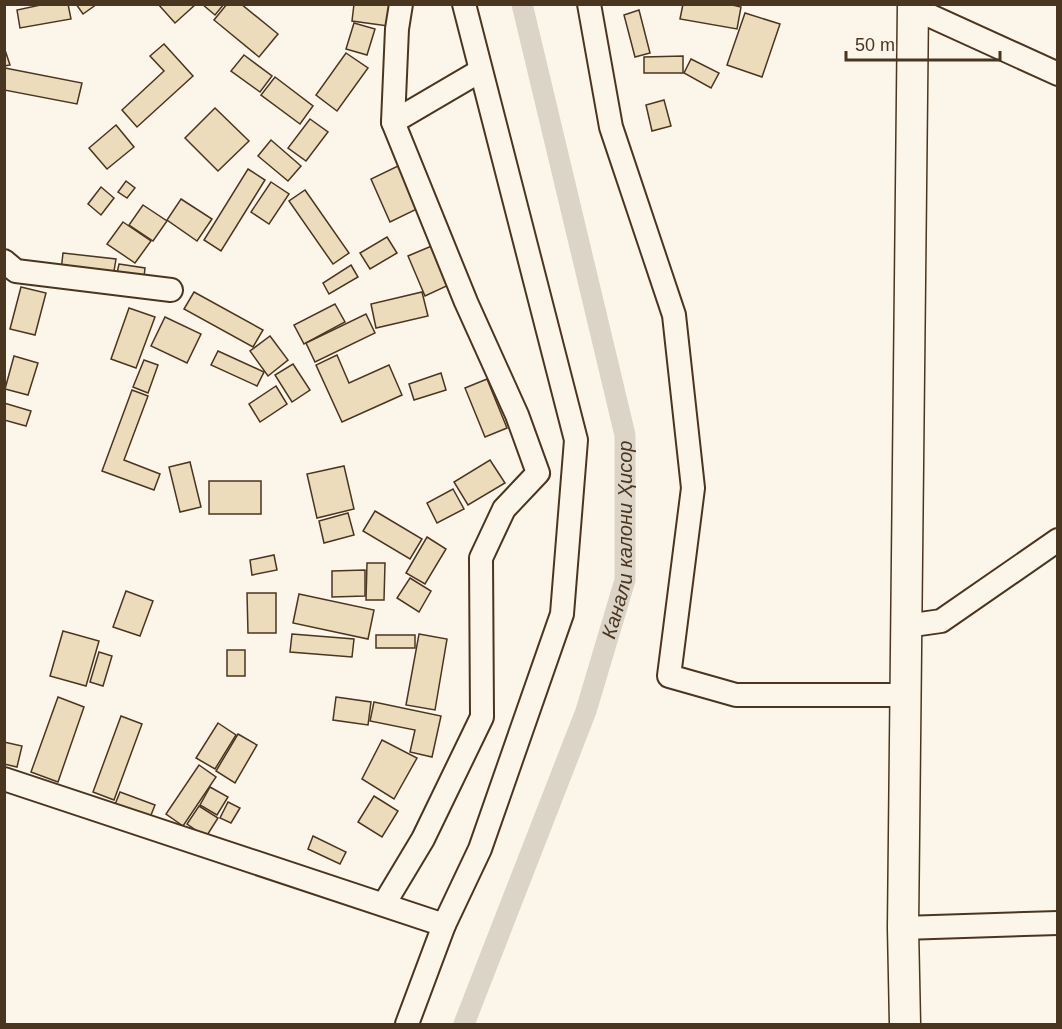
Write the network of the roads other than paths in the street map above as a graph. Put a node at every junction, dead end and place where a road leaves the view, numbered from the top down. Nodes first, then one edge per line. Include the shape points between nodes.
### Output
1 (401, 4) edge
2 (464, 4) edge
3 (589, 4) edge
4 (913, 6) edge
5 (480, 71) junction
6 (1058, 74) edge
7 (393, 122) junction
8 (4, 261) edge
9 (171, 290) dead end
10 (1058, 540) edge
11 (906, 626) junction
12 (905, 695) junction
13 (4, 779) edge
14 (384, 904) junction
15 (1058, 923) edge
16 (444, 925) junction
17 (903, 928) junction
18 (407, 1024) edge
19 (905, 1024) edge

1 - 7 street
2 - 5 street
3 - 12 street via 611,127 674,315 693,488 669,676 736,695
4 - 6 street
4 - 11 main road
5 - 7 street
5 - 16 street via 576,440 562,614 480,849
7 - 14 street via 538,472 504,509 481,558 482,717 423,839
8 - 9 street via 16,272
10 - 11 street via 942,621
11 - 12 main road
12 - 17 main road
13 - 14 street
14 - 16 street
15 - 17 street
16 - 18 street
17 - 19 main road

